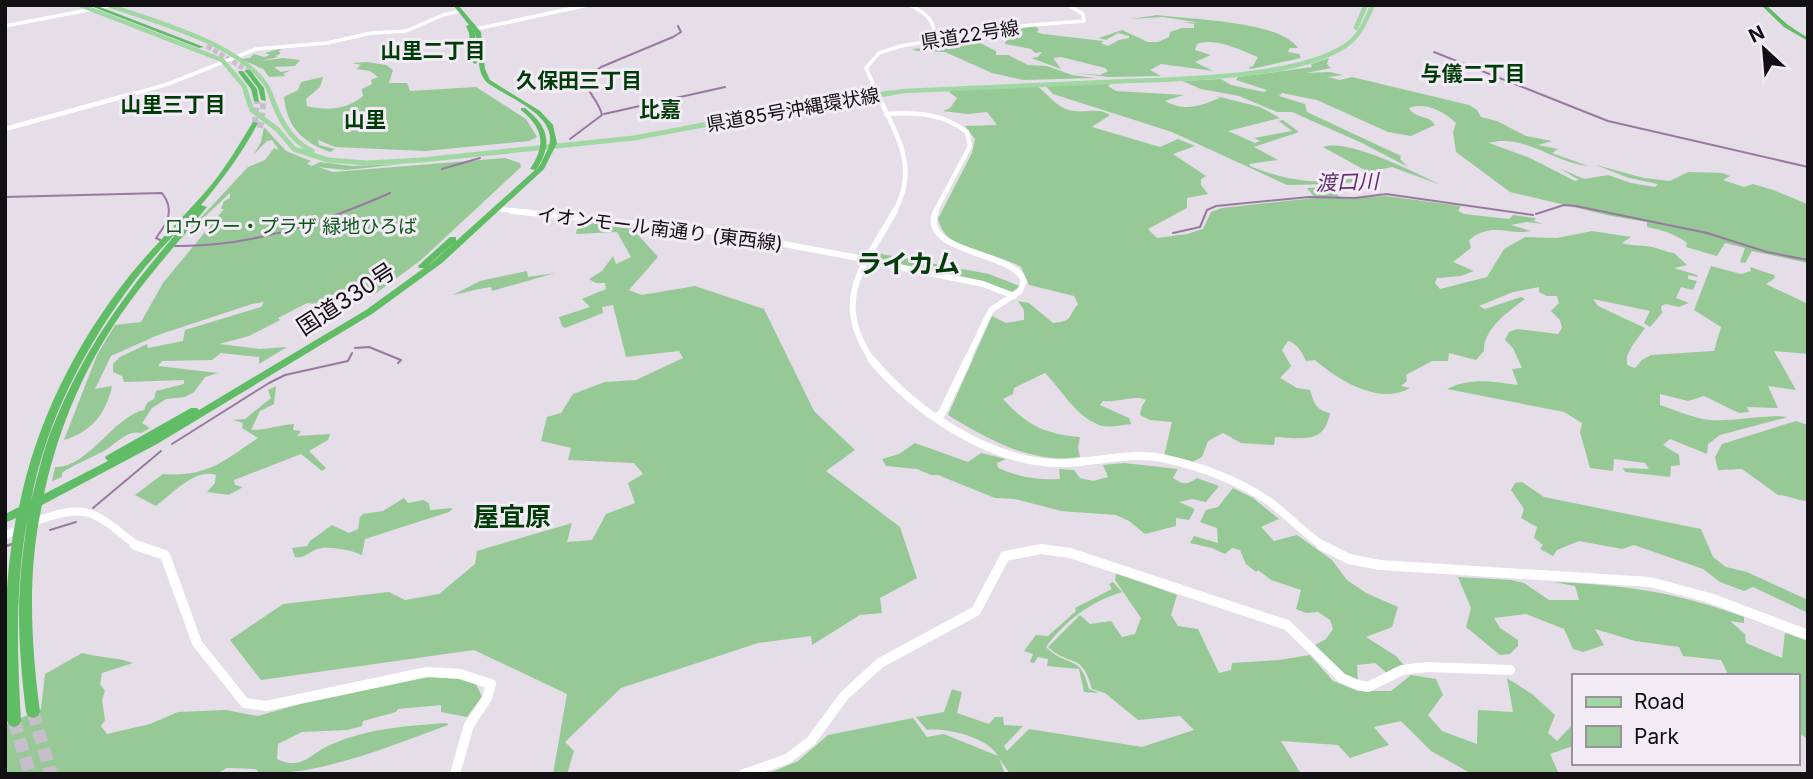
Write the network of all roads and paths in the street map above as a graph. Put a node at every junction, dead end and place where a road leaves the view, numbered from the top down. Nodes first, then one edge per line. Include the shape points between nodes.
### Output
1 (80, 5) edge
2 (99, 5) edge
3 (588, 5) edge
4 (909, 5) edge
5 (1068, 5) edge
6 (1763, 5) edge
7 (111, 6) edge
8 (1368, 7) edge
9 (91, 8) edge
10 (454, 9) edge
11 (440, 16) junction
12 (5, 26) edge
13 (474, 30) junction
14 (936, 40) junction
15 (1808, 40) edge
16 (1340, 47) junction
17 (242, 53) joint
18 (228, 56) junction
19 (224, 61) junction
20 (244, 71) tunnel mouth
21 (1100, 80) junction
22 (876, 93) junction
23 (261, 100) tunnel mouth
24 (886, 114) junction
25 (5, 129) edge
26 (549, 145) junction
27 (497, 209) junction
28 (864, 259) junction
29 (1014, 296) junction
30 (936, 418) junction
31 (5, 511) edge
32 (5, 519) edge
33 (5, 535) edge
34 (1808, 635) edge
35 (1510, 670) dead end
36 (33, 712) tunnel mouth
37 (14, 721) tunnel mouth
38 (455, 774) edge
39 (744, 774) edge

1 - 9 main road
2 - 9 highway via 204,47
3 - 13 street
4 - 14 street via 933,19
5 - 14 street, 県道22号線 via 1085,20
6 - 15 highway
7 - 9 street
7 - 18 main road, 県道85号沖縄環状線 via 197,38
8 - 16 main road, 県道85号沖縄環状線 via 1353,40
9 - 12 street
9 - 19 main road
10 - 11 street
10 - 11 street
10 - 13 highway
11 - 17 street via 406,31
13 - 26 highway via 479,79 530,114
14 - 22 street, 県道22号線 via 875,56 866,71
16 - 21 main road, 県道85号沖縄環状線 via 1302,61 1231,73
16 - 21 main road, 県道85号沖縄環状線 via 1314,60 1277,69 1218,77
17 - 18 main road
18 - 19 street
18 - 26 main road, 県道85号沖縄環状線 via 250,66 262,79 294,140 320,153 390,159
19 - 25 street via 168,84
19 - 26 main road, 県道85号沖縄環状線 via 244,86 253,112 292,147 318,158 395,162
20 - 23 highway
21 - 22 main road, 県道85号沖縄環状線
22 - 24 street
22 - 26 main road, 県道85号沖縄環状線 via 658,134
24 - 28 street via 906,159 908,181
24 - 29 street via 925,113 967,132 970,146 934,215 934,226 950,243 1016,268 1024,281
26 - 27 highway, 国道330号 via 542,168
26 - 31 highway, 国道330号 via 527,175 382,296 110,458
27 - 28 street, イオンモール南通り (東西線) via 725,233
27 - 32 highway, 国道330号 via 439,261 369,313 141,448
28 - 29 street, イオンモール南通り (東西線) via 983,284
28 - 30 street via 852,287 852,316 858,336 883,375
29 - 30 street via 991,310
30 - 34 street via 995,448 1038,460 1064,463 1144,456 1229,480 1270,502 1318,543 1348,558 1400,566 1648,582 1726,604
33 - 38 street via 51,515 85,511 99,515 139,548 165,555 197,643 245,704 266,706 427,671 460,674 491,684 469,725
35 - 39 street via 1427,667 1402,670 1368,687 1357,685 1342,678 1287,625 1112,565 1041,550 1005,556 976,611 880,663 844,696 811,741 787,760
36 - 37 highway via 27,546 51,447 104,332 155,263 238,166 258,125 236,159 105,314 70,373 37,451 13,550 8,645

